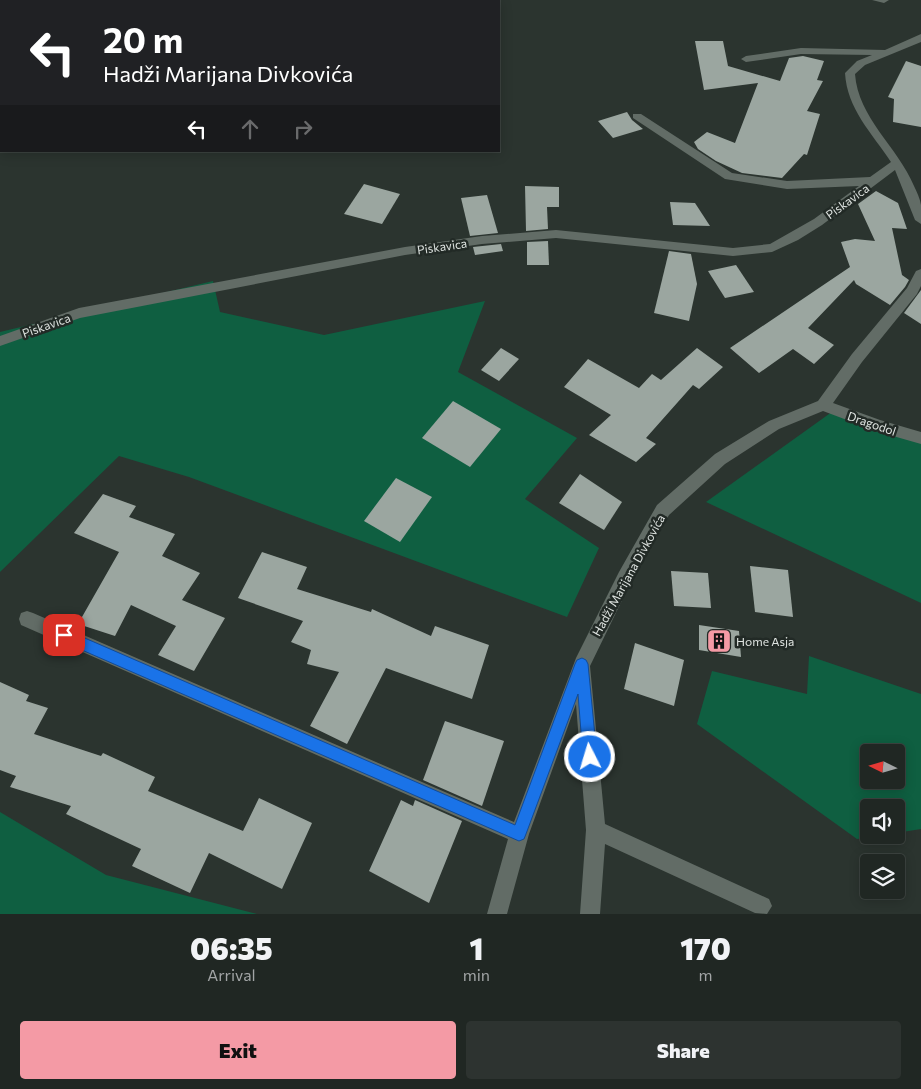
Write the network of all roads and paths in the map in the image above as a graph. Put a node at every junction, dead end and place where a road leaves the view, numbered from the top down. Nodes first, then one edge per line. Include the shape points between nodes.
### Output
1 (877, 0) edge
2 (884, 0) edge
3 (921, 37) edge
4 (885, 52) junction
5 (746, 58) dead end
6 (638, 116) dead end
7 (897, 163) junction
8 (874, 181) junction
9 (921, 220) edge
10 (921, 274) edge
11 (0, 341) edge
12 (823, 406) junction
13 (921, 438) edge
14 (28, 620) dead end
15 (582, 664) junction
16 (596, 830) junction
17 (519, 834) junction
18 (762, 906) dead end
19 (497, 914) edge
20 (590, 914) edge

1 - 2 street
3 - 4 street
4 - 5 street via 801,51
4 - 7 street via 861,63 850,73 849,85 864,119
6 - 8 street, Piskavica via 729,176 787,185
7 - 8 street, Piskavica
7 - 9 street
8 - 11 street, Piskavica via 810,227 772,248 734,252 556,234 482,240 405,251 79,313
10 - 12 street via 912,291
12 - 13 street, Dragodol
12 - 15 street, Hadži Marijana Divkovića via 774,425 720,459 663,510 625,576
14 - 17 street
15 - 16 street
15 - 17 street, Hadži Marijana Divkovića
16 - 18 street
16 - 20 street
17 - 19 street, Hadži Marijana Divkovića

